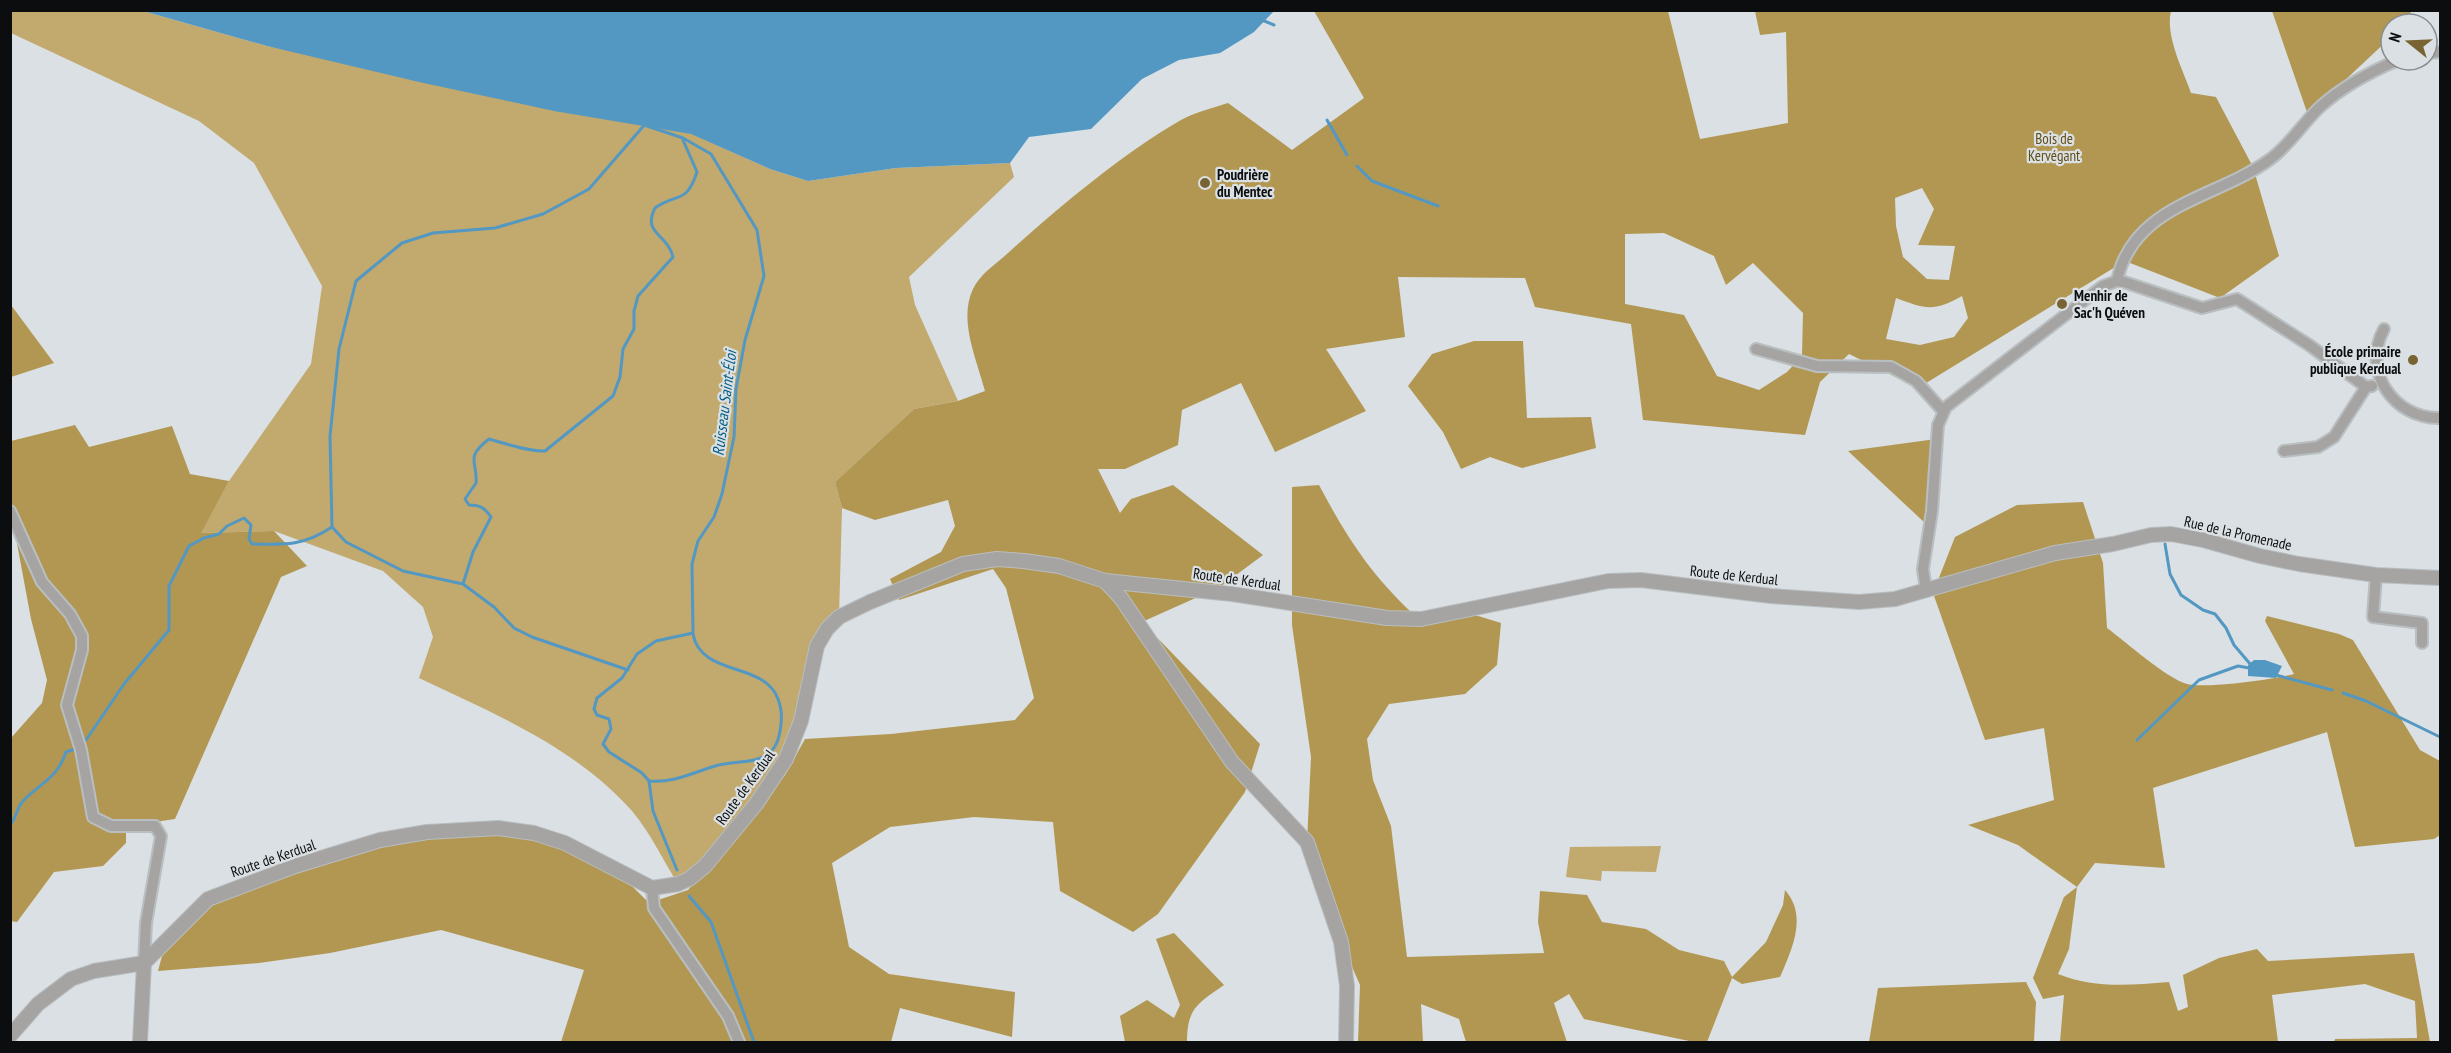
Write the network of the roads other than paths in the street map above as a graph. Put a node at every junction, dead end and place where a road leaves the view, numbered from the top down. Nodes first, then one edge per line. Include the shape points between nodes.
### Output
1 (2379, 69) edge
2 (2117, 281) junction
3 (2384, 329) dead end
4 (1756, 350) dead end
5 (2381, 386) junction
6 (2366, 387) junction
7 (1943, 411) junction
8 (2440, 418) edge
9 (2284, 452) dead end
10 (10, 511) edge
11 (2376, 575) junction
12 (2440, 578) edge
13 (1105, 581) junction
14 (1926, 590) junction
15 (2422, 643) dead end
16 (652, 888) junction
17 (144, 963) junction
18 (10, 1036) edge
19 (140, 1042) edge
20 (739, 1042) edge
21 (1346, 1042) edge

1 - 2 street via 2337,92 2260,166 2153,222 2136,240
2 - 6 street via 2202,308 2236,299
2 - 7 street via 2103,286
3 - 5 street via 2377,342
4 - 7 street via 1817,366 1891,367 1907,374
5 - 6 street
5 - 8 street via 2398,405 2425,418
6 - 9 street via 2334,437 2318,447
7 - 14 street via 1938,425 1923,569
10 - 17 street via 42,582 70,614 82,636 68,705 93,817 111,826 155,826 161,836 146,923
11 - 12 street, Rue de la Promenade
11 - 14 street, Rue de la Promenade via 2260,556 2171,534 2055,553
11 - 15 street via 2373,617 2422,623
13 - 14 street, Route de Kerdual via 1421,620 1608,581 1641,580 1859,602 1895,599
13 - 16 street, Route de Kerdual via 1059,566 998,559 974,562 840,617 817,646 801,721 786,759 756,804 705,866 689,879
13 - 21 street via 1121,598 1232,762 1307,842 1341,942 1347,986
16 - 17 street, Route de Kerdual via 565,843 534,833 498,828 427,832 380,840 295,866 208,899
16 - 20 street via 654,908 728,1016
17 - 18 street via 71,978 38,1004
17 - 19 street

